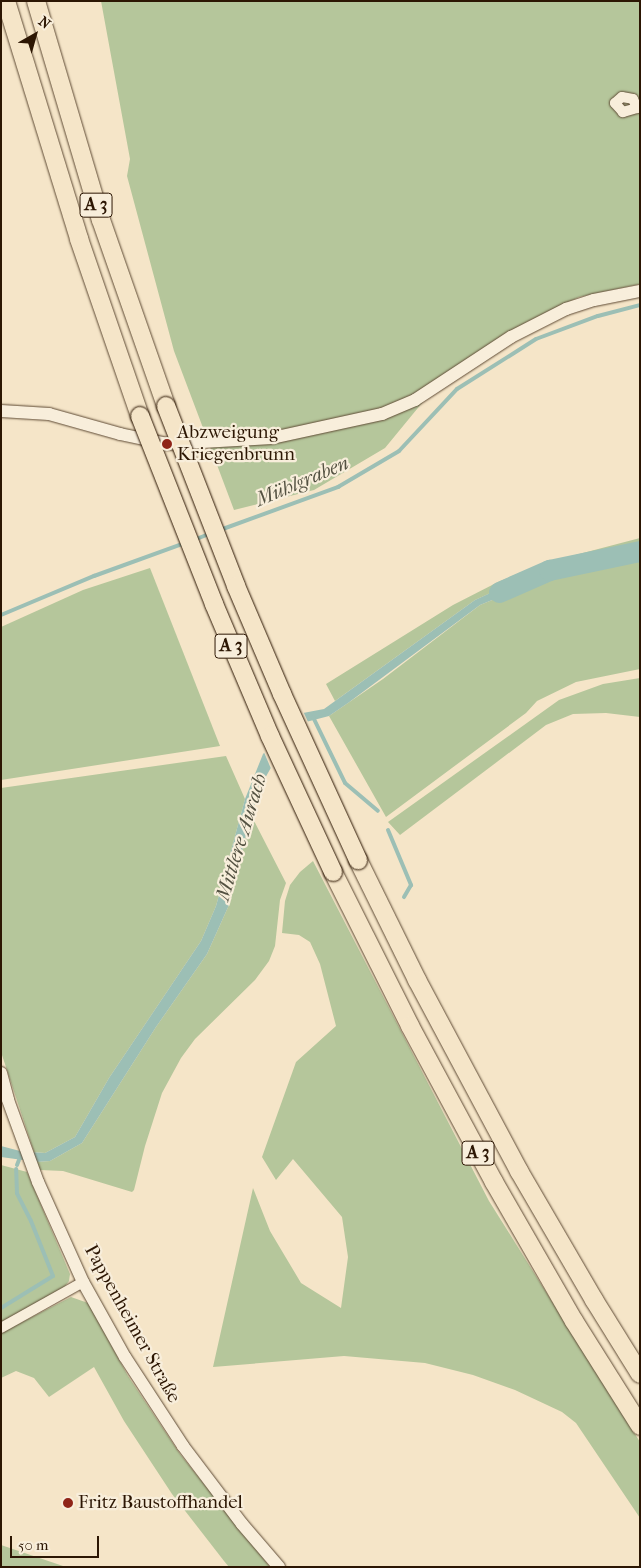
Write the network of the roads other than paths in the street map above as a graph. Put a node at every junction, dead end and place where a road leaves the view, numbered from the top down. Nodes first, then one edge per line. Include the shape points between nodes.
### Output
1 (6, 1) edge
2 (36, 1) edge
3 (1, 25) edge
4 (45, 131) junction
5 (640, 291) edge
6 (1, 411) edge
7 (1, 1073) edge
8 (83, 1282) junction
9 (1, 1328) edge
10 (640, 1374) edge
11 (640, 1426) edge
12 (279, 1567) edge

1 - 4 highway, A 3
2 - 10 highway, A 3, bridge via 101,220 166,406 282,694 417,980 519,1171
3 - 4 highway
4 - 11 highway, A 3, bridge via 140,416 214,604 332,872 494,1182 574,1321
5 - 6 street via 566,309 511,337 415,400 382,414 272,438 167,444 49,414
7 - 8 street, Pappenheimer Straße via 38,1182
8 - 9 street
8 - 12 street, Pappenheimer Straße via 158,1410 236,1516

